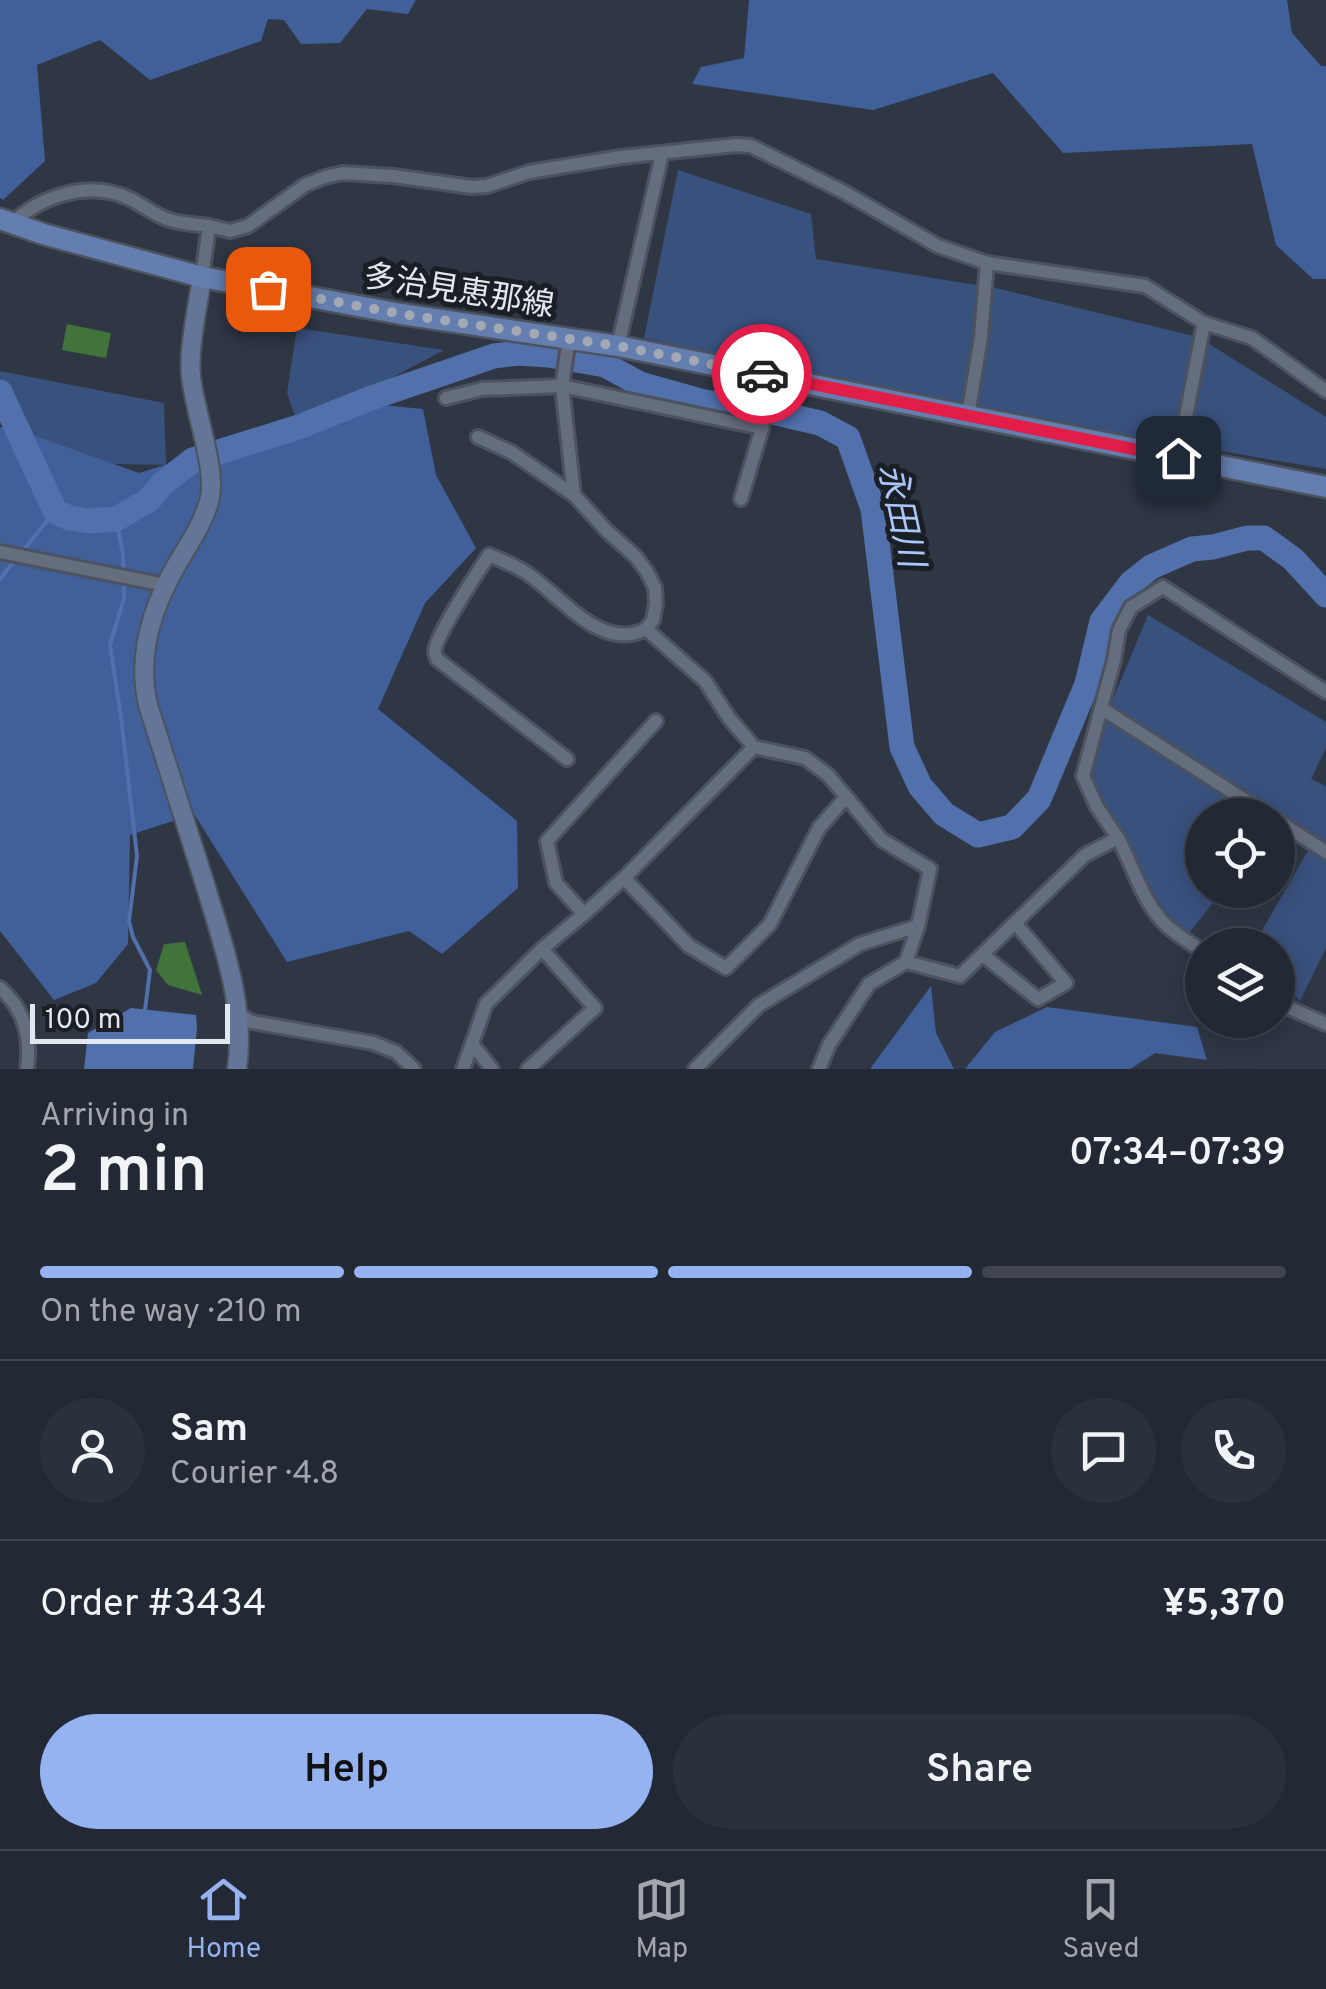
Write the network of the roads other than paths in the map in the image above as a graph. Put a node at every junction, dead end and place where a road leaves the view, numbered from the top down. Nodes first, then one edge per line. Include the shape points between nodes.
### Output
1 (662, 154) junction
2 (6, 222) edge
3 (209, 226) junction
4 (988, 263) junction
5 (202, 277) junction
6 (1204, 323) junction
7 (569, 341) junction
8 (618, 346) junction
9 (562, 382) junction
10 (771, 382) junction
11 (1326, 390) edge
12 (446, 398) dead end
13 (968, 416) junction
14 (763, 424) junction
15 (478, 436) dead end
16 (1178, 458) junction
17 (1326, 487) edge
18 (574, 496) junction
19 (741, 498) dead end
20 (5, 553) edge
21 (166, 585) junction
22 (646, 628) junction
23 (1326, 692) edge
24 (1102, 708) junction
25 (656, 722) dead end
26 (754, 747) junction
27 (567, 759) dead end
28 (846, 797) junction
29 (1242, 798) edge
30 (1295, 832) edge
31 (1118, 838) junction
32 (1326, 852) edge
33 (624, 878) junction
34 (584, 914) junction
35 (1015, 923) junction
36 (918, 926) junction
37 (1185, 939) edge
38 (542, 949) junction
39 (983, 956) junction
40 (906, 962) junction
41 (0, 988) edge
42 (1295, 1010) edge
43 (238, 1014) junction
44 (1326, 1024) edge
45 (472, 1044) junction
46 (712, 1064) edge
47 (26, 1069) edge
48 (238, 1069) edge
49 (414, 1069) edge
50 (463, 1069) edge
51 (492, 1069) edge
52 (528, 1069) edge
53 (695, 1069) edge
54 (819, 1069) edge

1 - 3 street via 621,156 472,187 343,173 305,186 248,226
1 - 4 street via 751,146 938,246
1 - 8 street
2 - 3 street via 77,189 112,192 170,220
2 - 5 main road, 多治見恵那線
3 - 5 street
4 - 6 street via 1146,286
4 - 13 street
5 - 7 main road, 多治見恵那線
5 - 21 street via 190,374 210,497
6 - 11 street via 1252,338
6 - 16 street
7 - 8 main road, 多治見恵那線
7 - 9 street
8 - 10 main road, 多治見恵那線
9 - 12 street
9 - 14 street
9 - 18 street
10 - 13 main road, 多治見恵那線
10 - 14 street
13 - 16 main road, 多治見恵那線
14 - 19 street
15 - 18 street
16 - 17 main road, 多治見恵那線
18 - 22 street via 648,572 656,604
20 - 21 street
21 - 43 street via 147,640 142,681
22 - 26 street via 705,681
22 - 27 street via 616,634 594,627 525,572 489,555 470,584 439,638 437,659
23 - 24 street via 1163,587 1130,607
24 - 29 street
24 - 31 street via 1082,776
25 - 34 street via 547,841 556,882
26 - 28 street via 805,758
26 - 33 street
28 - 33 street via 819,828 770,924 726,968 689,946
28 - 36 street via 882,840 930,869
30 - 32 street
31 - 35 street via 1085,855
31 - 37 street via 1142,894
33 - 34 street
34 - 38 street
35 - 39 street
35 - 39 street via 1066,984 1038,998
36 - 40 street
36 - 46 street via 860,944 760,1005
38 - 45 street via 486,1004
38 - 52 street via 595,1008
39 - 40 street via 960,976
40 - 54 street via 869,984
41 - 47 street via 27,1028
42 - 44 street
43 - 48 street
43 - 49 street via 372,1043
45 - 50 street
45 - 51 street
46 - 53 street

